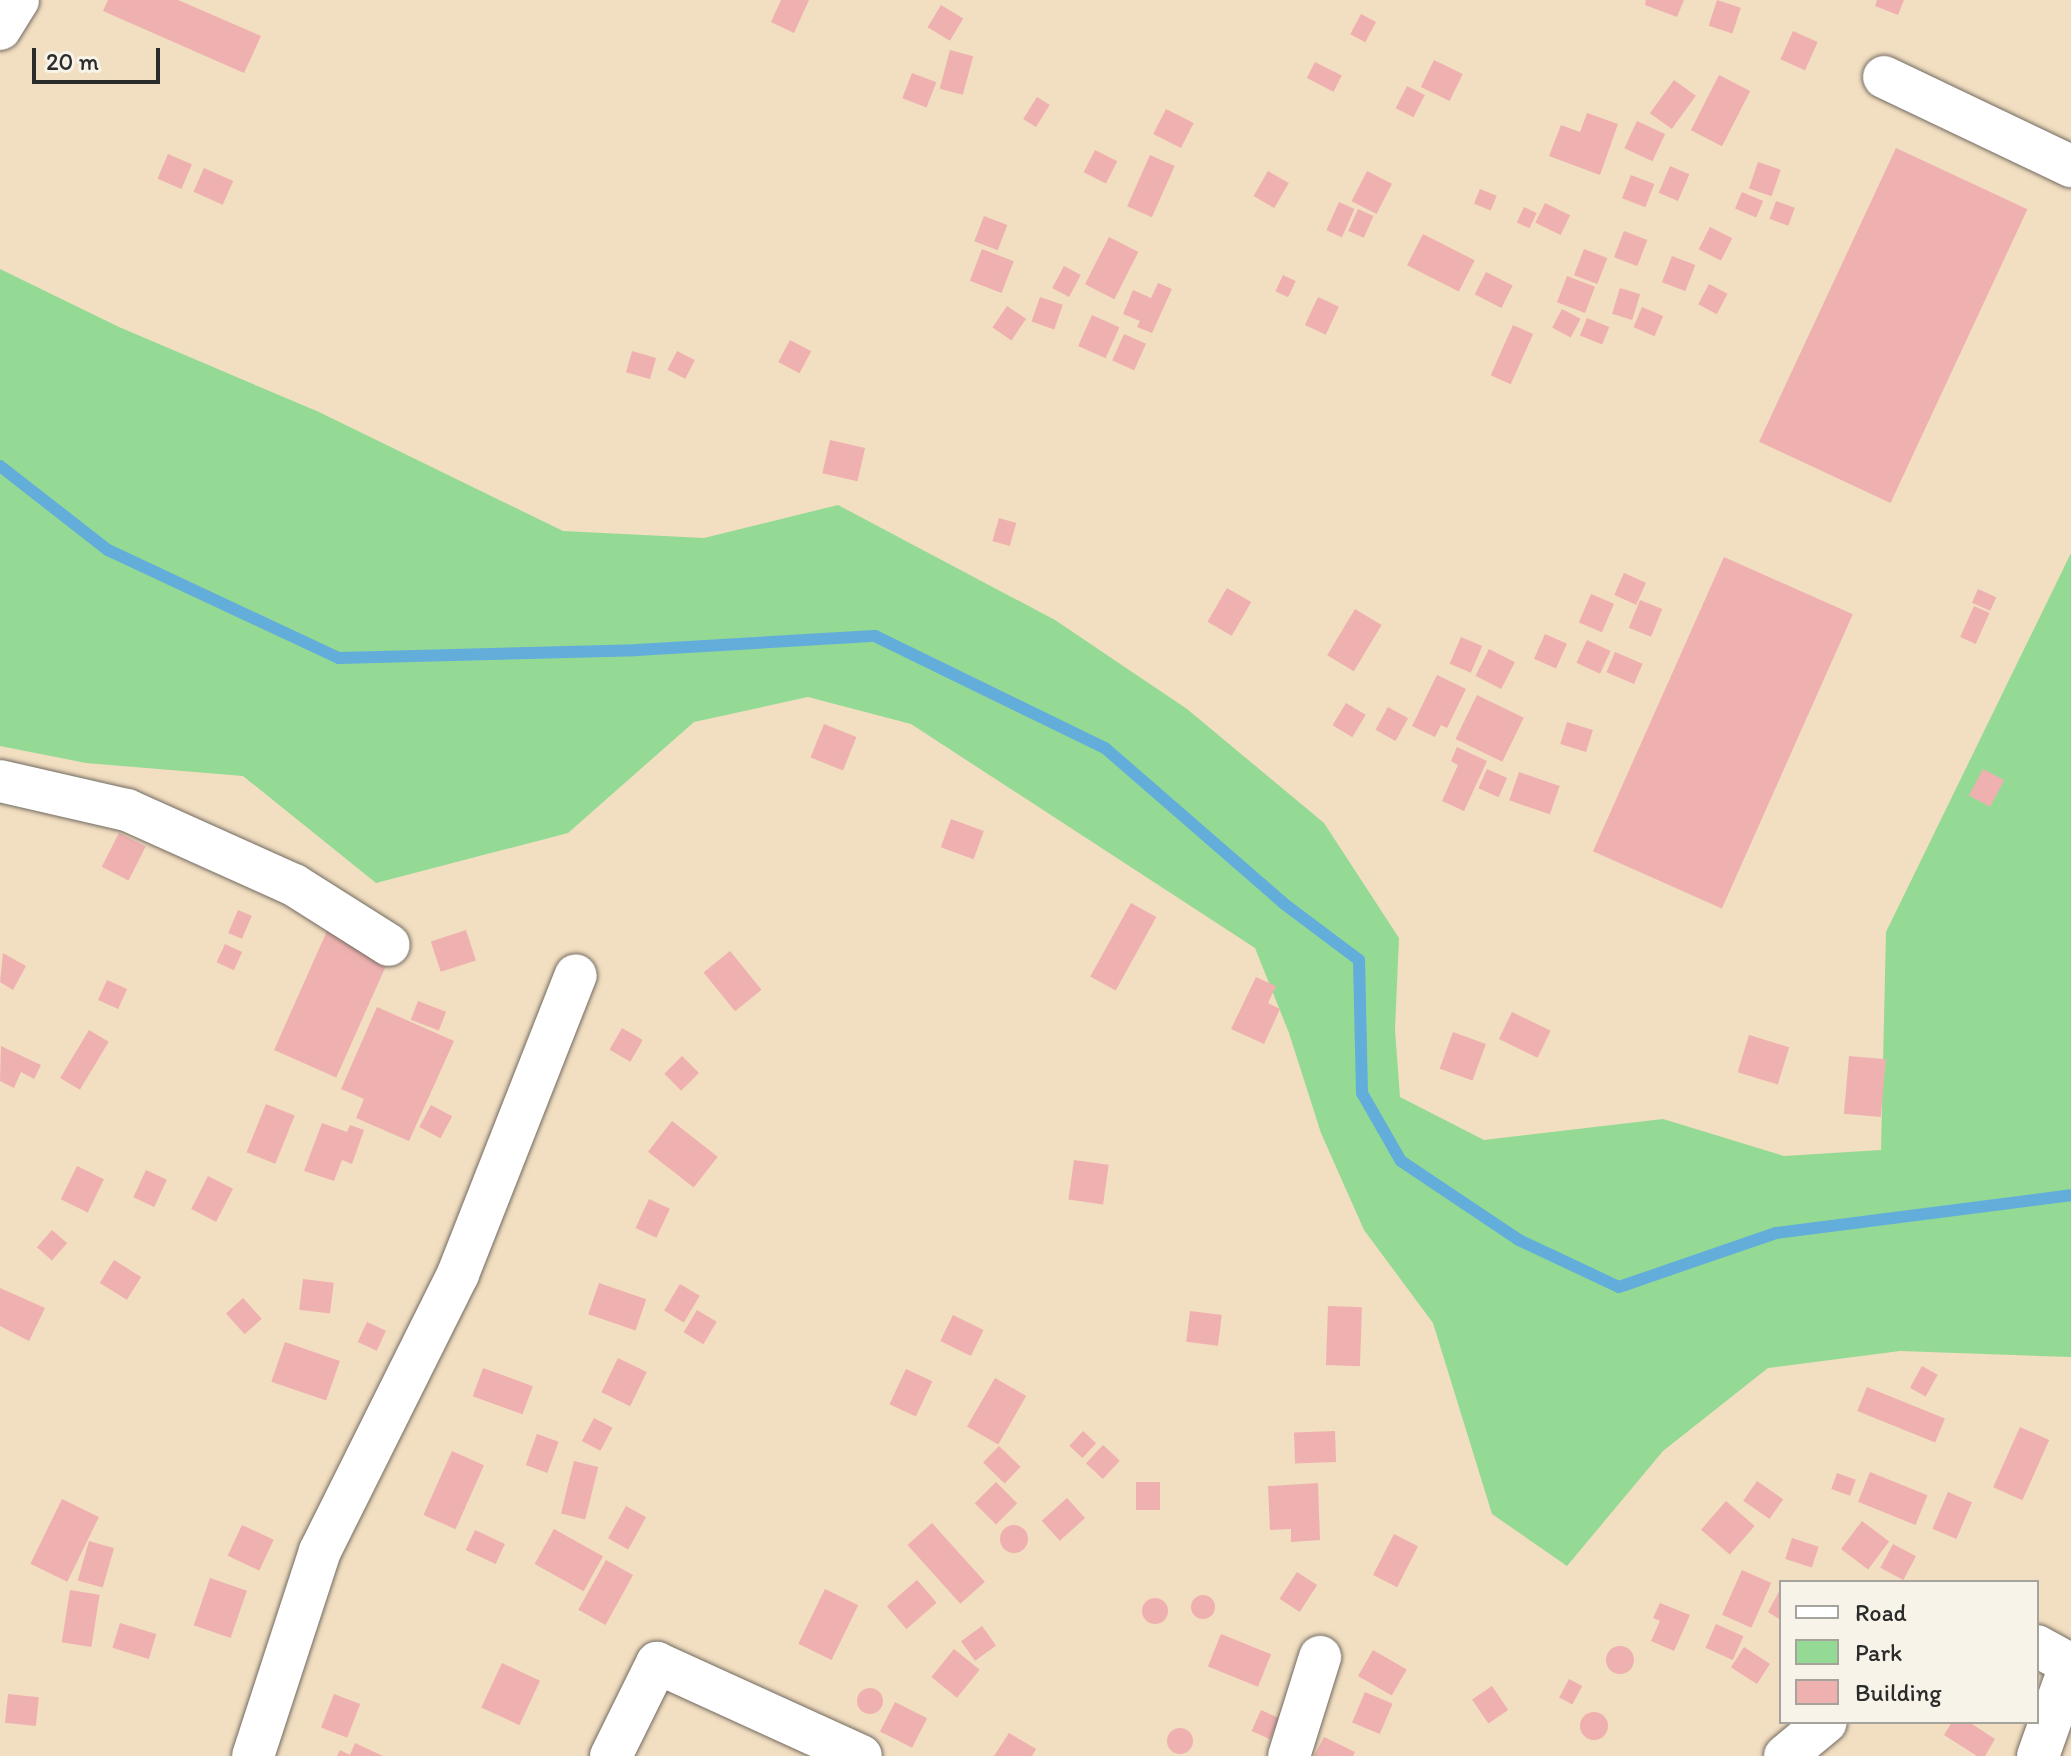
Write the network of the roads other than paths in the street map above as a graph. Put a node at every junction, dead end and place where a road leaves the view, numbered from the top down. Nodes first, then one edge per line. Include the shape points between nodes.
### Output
1 (18, 0) edge
2 (0, 29) edge
3 (1884, 77) dead end
4 (2071, 166) edge
5 (0, 781) edge
6 (389, 945) dead end
7 (576, 975) dead end
8 (1320, 1657) dead end
9 (2059, 1658) edge
10 (1824, 1724) edge
11 (253, 1756) edge
12 (611, 1756) edge
13 (861, 1756) edge
14 (1289, 1756) edge
15 (1785, 1756) edge
16 (2038, 1756) edge

1 - 2 street
3 - 4 street
5 - 6 street via 127,810 294,885
7 - 11 street via 458,1274 320,1551
8 - 14 street
9 - 16 street
10 - 15 street
12 - 13 street via 657,1663

